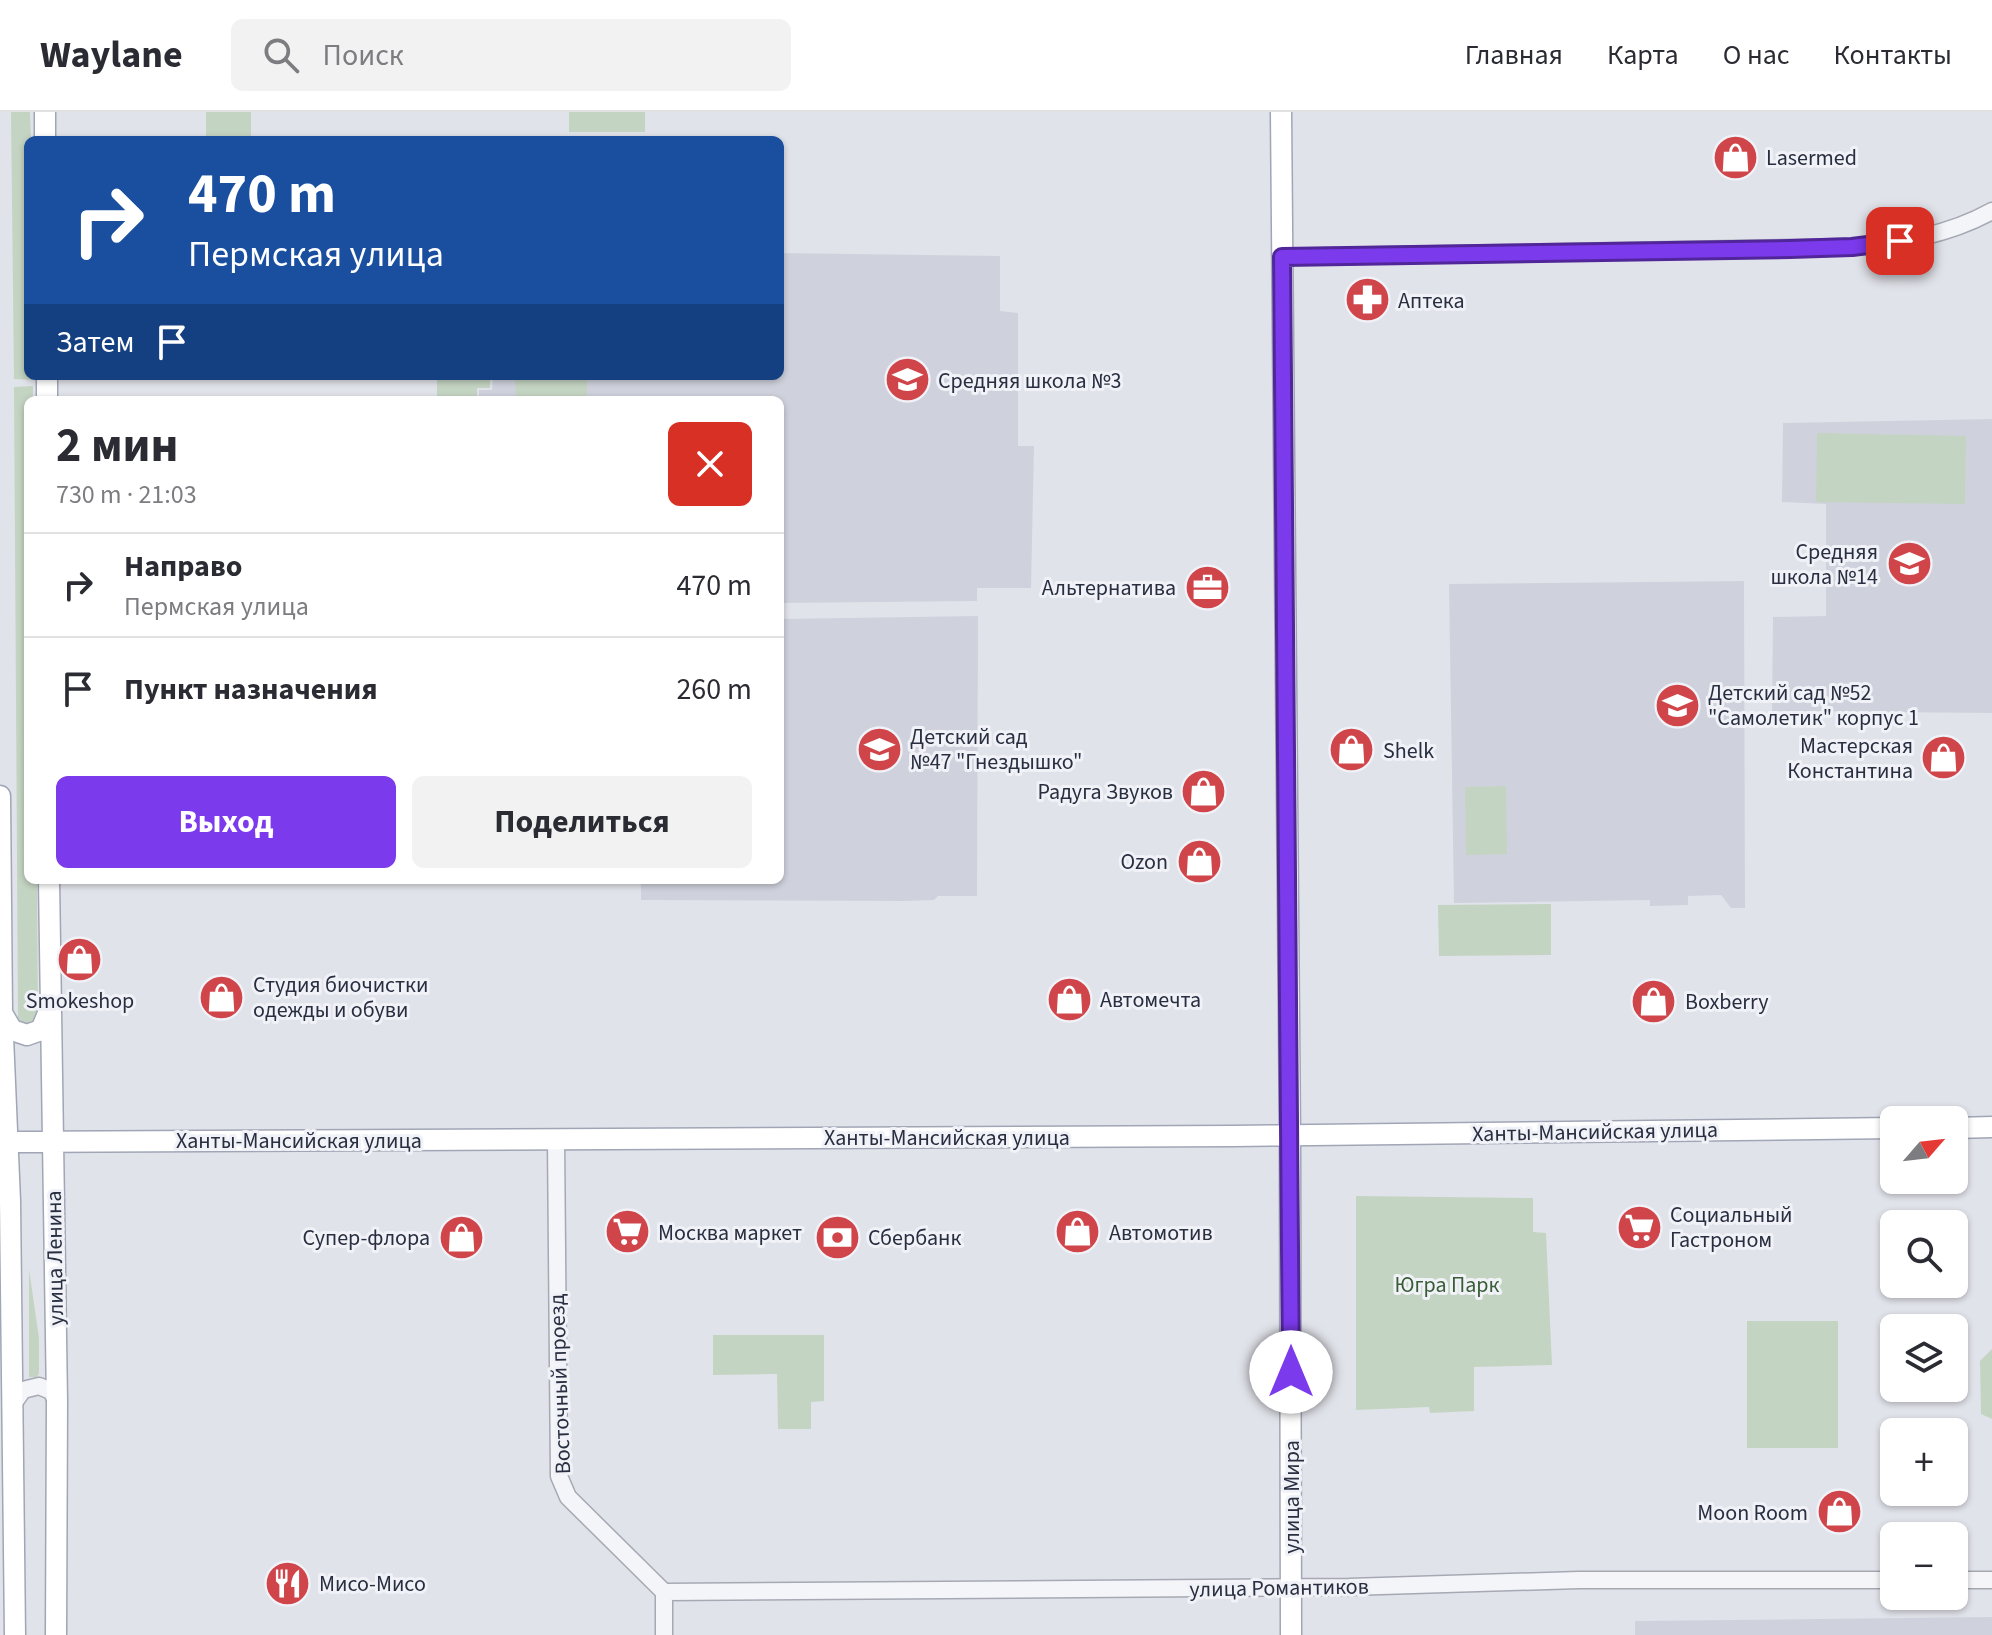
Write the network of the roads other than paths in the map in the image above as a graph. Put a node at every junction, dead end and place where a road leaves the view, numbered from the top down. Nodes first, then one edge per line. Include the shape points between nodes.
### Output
1 (45, 112) edge
2 (1281, 112) edge
3 (45, 136) edge
4 (1992, 211) edge
5 (1282, 257) junction
6 (0, 796) edge
7 (49, 884) edge
8 (50, 1009) junction
9 (2, 1013) junction
10 (1992, 1127) edge
11 (1880, 1128) edge
12 (1968, 1128) edge
13 (1290, 1135) junction
14 (556, 1139) junction
15 (52, 1141) junction
16 (4, 1142) edge
17 (57, 1402) junction
18 (13, 1404) junction
19 (1880, 1580) edge
20 (1968, 1580) edge
21 (1992, 1580) edge
22 (1291, 1587) junction
23 (664, 1592) junction
24 (15, 1635) edge
25 (56, 1635) edge
26 (664, 1635) edge
27 (1291, 1635) edge

1 - 3 main road
2 - 5 main road, улица Мира
4 - 5 street via 1941,232 1852,247
5 - 13 main road, улица Мира
6 - 9 main road, улица Ленина
7 - 8 main road, улица Ленина
8 - 9 main road via 41,1030 27,1035 12,1030
8 - 15 main road, улица Ленина
9 - 16 main road, улица Ленина
10 - 12 main road
11 - 13 main road, Ханты-Мансийская улица
13 - 14 main road, Ханты-Мансийская улица
13 - 22 main road, улица Мира
14 - 15 main road, Ханты-Мансийская улица
14 - 23 street, Восточный проезд via 559,1476 568,1497
15 - 16 main road, Ханты-Мансийская улица
15 - 17 main road, улица Ленина
16 - 18 main road, улица Ленина
17 - 18 street via 45,1387 33,1386
17 - 25 main road, улица Ленина
18 - 24 main road, улица Ленина
19 - 22 street, улица Романтиков
20 - 21 street
22 - 23 street, улица Романтиков
22 - 27 main road, улица Мира
23 - 26 street

